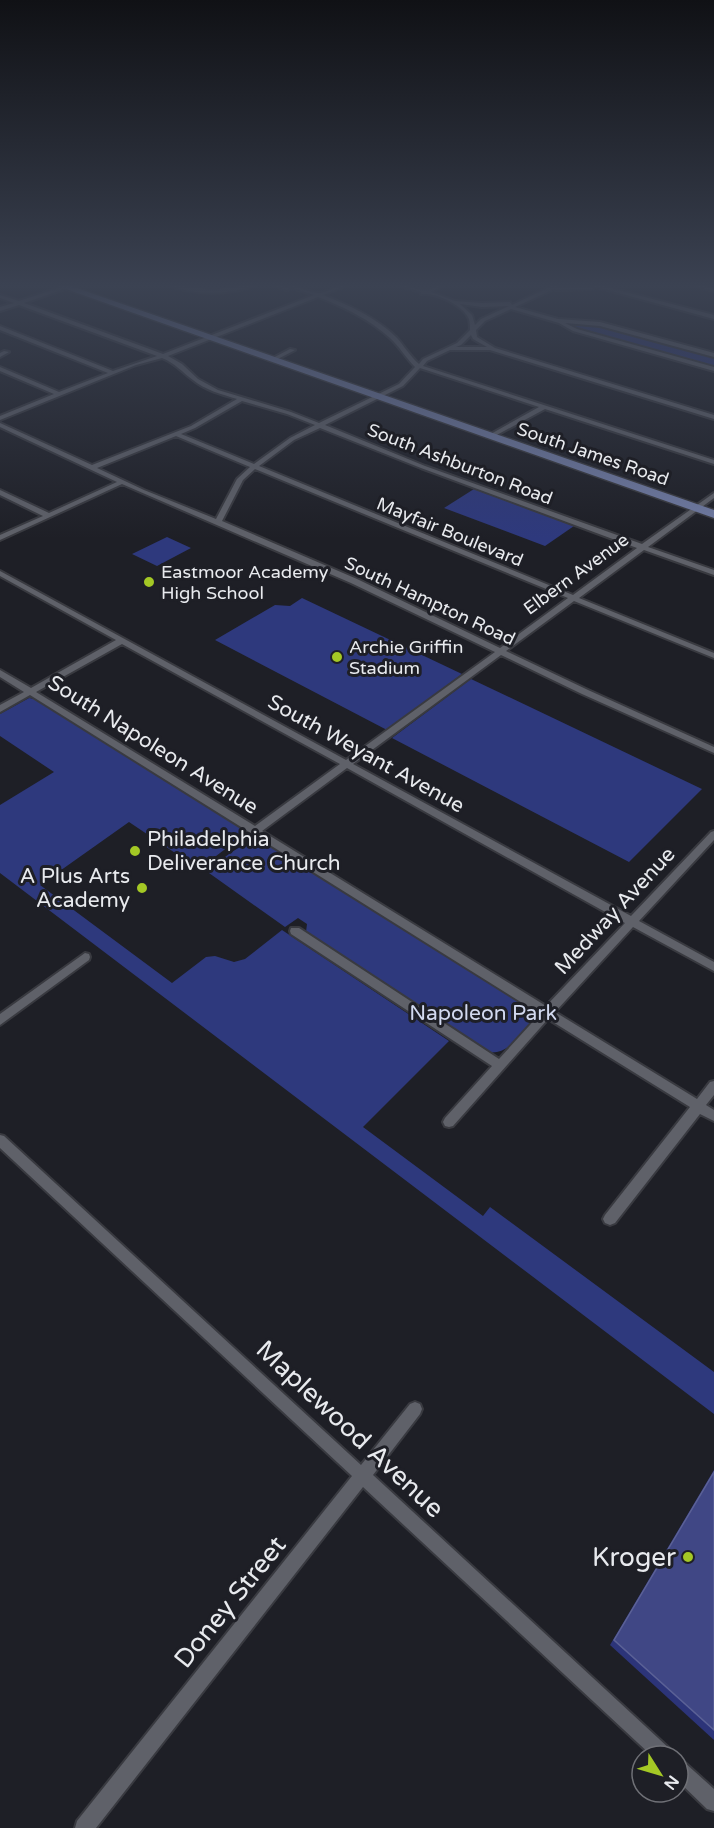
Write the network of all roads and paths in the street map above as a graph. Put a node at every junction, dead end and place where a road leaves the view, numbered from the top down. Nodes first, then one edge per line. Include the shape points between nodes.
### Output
1 (102, 368) edge
2 (127, 368) edge
3 (184, 368) edge
4 (296, 368) edge
5 (416, 368) edge
6 (425, 368) edge
7 (556, 368) edge
8 (0, 369) edge
9 (114, 373) junction
10 (59, 394) junction
11 (379, 397) junction
12 (242, 399) junction
13 (544, 407) junction
14 (714, 417) edge
15 (0, 418) edge
16 (0, 425) edge
17 (320, 425) junction
18 (176, 434) junction
19 (491, 436) junction
20 (714, 462) edge
21 (93, 467) junction
22 (253, 467) junction
23 (122, 482) junction
24 (0, 492) edge
25 (714, 495) edge
26 (696, 508) junction
27 (714, 514) edge
28 (49, 516) junction
29 (218, 522) junction
30 (0, 538) edge
31 (644, 548) junction
32 (0, 573) edge
33 (714, 573) edge
34 (572, 598) junction
35 (122, 640) junction
36 (501, 652) junction
37 (714, 656) edge
38 (0, 673) edge
39 (30, 692) junction
40 (0, 708) edge
41 (714, 750) edge
42 (346, 764) junction
43 (255, 831) junction
44 (714, 834) edge
45 (633, 922) junction
46 (295, 931) dead end
47 (85, 957) dead end
48 (714, 967) edge
49 (547, 1012) junction
50 (0, 1020) edge
51 (499, 1065) junction
52 (714, 1086) edge
53 (698, 1106) junction
54 (714, 1116) edge
55 (449, 1122) dead end
56 (0, 1140) edge
57 (610, 1219) dead end
58 (415, 1409) dead end
59 (364, 1477) junction
60 (652, 1744) edge
61 (690, 1779) edge
62 (714, 1802) edge
63 (84, 1828) edge

1 - 9 street
2 - 9 street
3 - 12 street, South Ashburton Road via 199,382
4 - 11 main road, South James Road
5 - 11 street via 408,381
6 - 13 street
7 - 14 street
8 - 10 street
9 - 10 street
10 - 15 street
11 - 17 street
11 - 19 main road, South James Road
12 - 17 street, South Ashburton Road
12 - 18 street
13 - 19 street
13 - 20 street
16 - 21 street, South Hampton Road
17 - 22 street
17 - 31 street, South Ashburton Road via 445,476
18 - 21 street
18 - 22 street, Mayfair Boulevard
19 - 26 main road, South James Road
21 - 23 street, South Hampton Road
22 - 29 street via 233,489
22 - 34 street, Mayfair Boulevard
23 - 28 street
23 - 29 street, South Hampton Road
24 - 28 street
25 - 26 street, Elbern Avenue
26 - 27 main road, South James Road
26 - 31 street, Elbern Avenue
28 - 30 street
29 - 36 street, South Hampton Road via 354,581
31 - 33 street, South Ashburton Road
31 - 34 street, Elbern Avenue
32 - 35 street, South Weyant Avenue
34 - 36 street, Elbern Avenue
34 - 37 street, Mayfair Boulevard
35 - 39 street
35 - 42 street, South Weyant Avenue
36 - 41 street, South Hampton Road
36 - 42 street, Elbern Avenue
38 - 39 street, South Napoleon Avenue
39 - 40 street
39 - 43 street, South Napoleon Avenue
42 - 43 street, Elbern Avenue
42 - 45 street, South Weyant Avenue
43 - 49 street, South Napoleon Avenue
44 - 45 street, Medway Avenue
45 - 48 street, South Weyant Avenue
45 - 49 street, Medway Avenue
46 - 51 street
47 - 50 street
49 - 51 street, Medway Avenue
49 - 53 street, South Napoleon Avenue
51 - 55 street, Medway Avenue
52 - 53 street
53 - 54 street, South Napoleon Avenue
53 - 57 street
56 - 59 street, Maplewood Avenue
58 - 59 street, Doney Street
59 - 60 street, Maplewood Avenue
59 - 63 street, Doney Street
61 - 62 street

